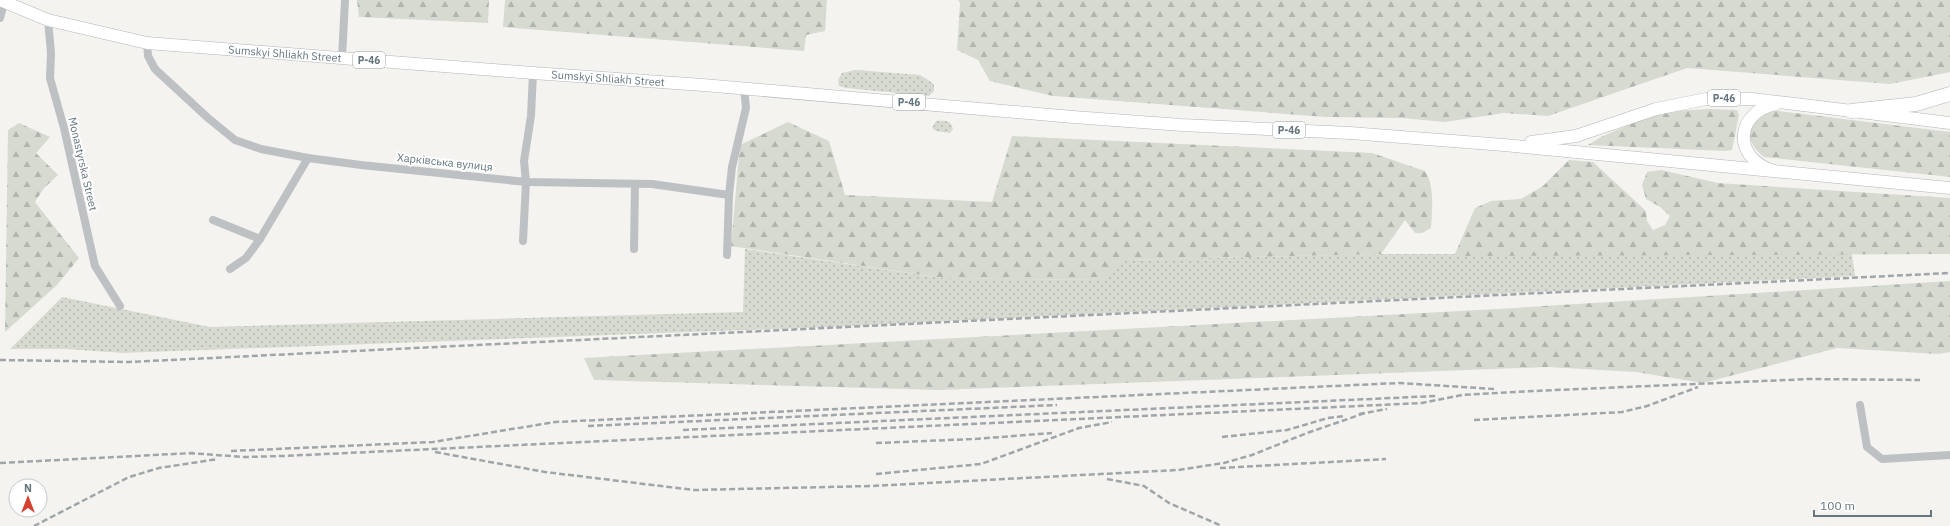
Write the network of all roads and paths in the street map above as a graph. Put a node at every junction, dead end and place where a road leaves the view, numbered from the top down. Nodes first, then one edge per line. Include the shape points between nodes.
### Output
1 (345, 0) edge
2 (3, 1) edge
3 (0, 18) edge
4 (48, 20) junction
5 (147, 43) junction
6 (342, 58) junction
7 (533, 74) junction
8 (744, 88) junction
9 (1950, 94) edge
10 (1787, 103) junction
11 (1851, 111) junction
12 (1950, 123) edge
13 (1504, 145) junction
14 (308, 158) junction
15 (1784, 174) junction
16 (526, 182) junction
17 (635, 184) junction
18 (1950, 188) edge
19 (730, 195) junction
20 (212, 220) dead end
21 (260, 239) junction
22 (523, 241) dead end
23 (634, 249) dead end
24 (727, 255) dead end
25 (230, 269) dead end
26 (120, 306) dead end
27 (1860, 405) dead end
28 (1950, 455) edge

1 - 6 street
2 - 3 street
2 - 4 main road, Sumskyi Shliakh Street / Р-46
4 - 5 main road, Sumskyi Shliakh Street / Р-46
4 - 26 street, Monastyrska Street via 50,78 95,266
5 - 6 main road, Sumskyi Shliakh Street / Р-46
5 - 14 street, Харківська вулиця via 148,56 155,69 235,140 261,150
6 - 7 main road, Sumskyi Shliakh Street / Р-46
7 - 8 main road, Sumskyi Shliakh Street / Р-46
7 - 16 street via 531,116 524,161
8 - 13 main road, Р-46 via 1081,118 1350,132
8 - 19 street via 746,108 732,167
9 - 11 highway via 1916,104
10 - 11 main road, Р-46
10 - 13 main road, Р-46 via 1727,98 1693,100 1656,109 1576,136
10 - 15 main road via 1768,106 1754,113 1748,120 1744,136 1747,151 1756,162
11 - 12 main road, Р-46
13 - 15 main road, Р-46
14 - 16 street, Харківська вулиця
14 - 21 street
15 - 18 main road, Р-46
16 - 17 street, Харківська вулиця
16 - 22 street
17 - 19 street, Харківська вулиця
17 - 23 street
19 - 24 street
20 - 21 street
21 - 25 street via 246,258
27 - 28 street via 1867,447 1882,459

